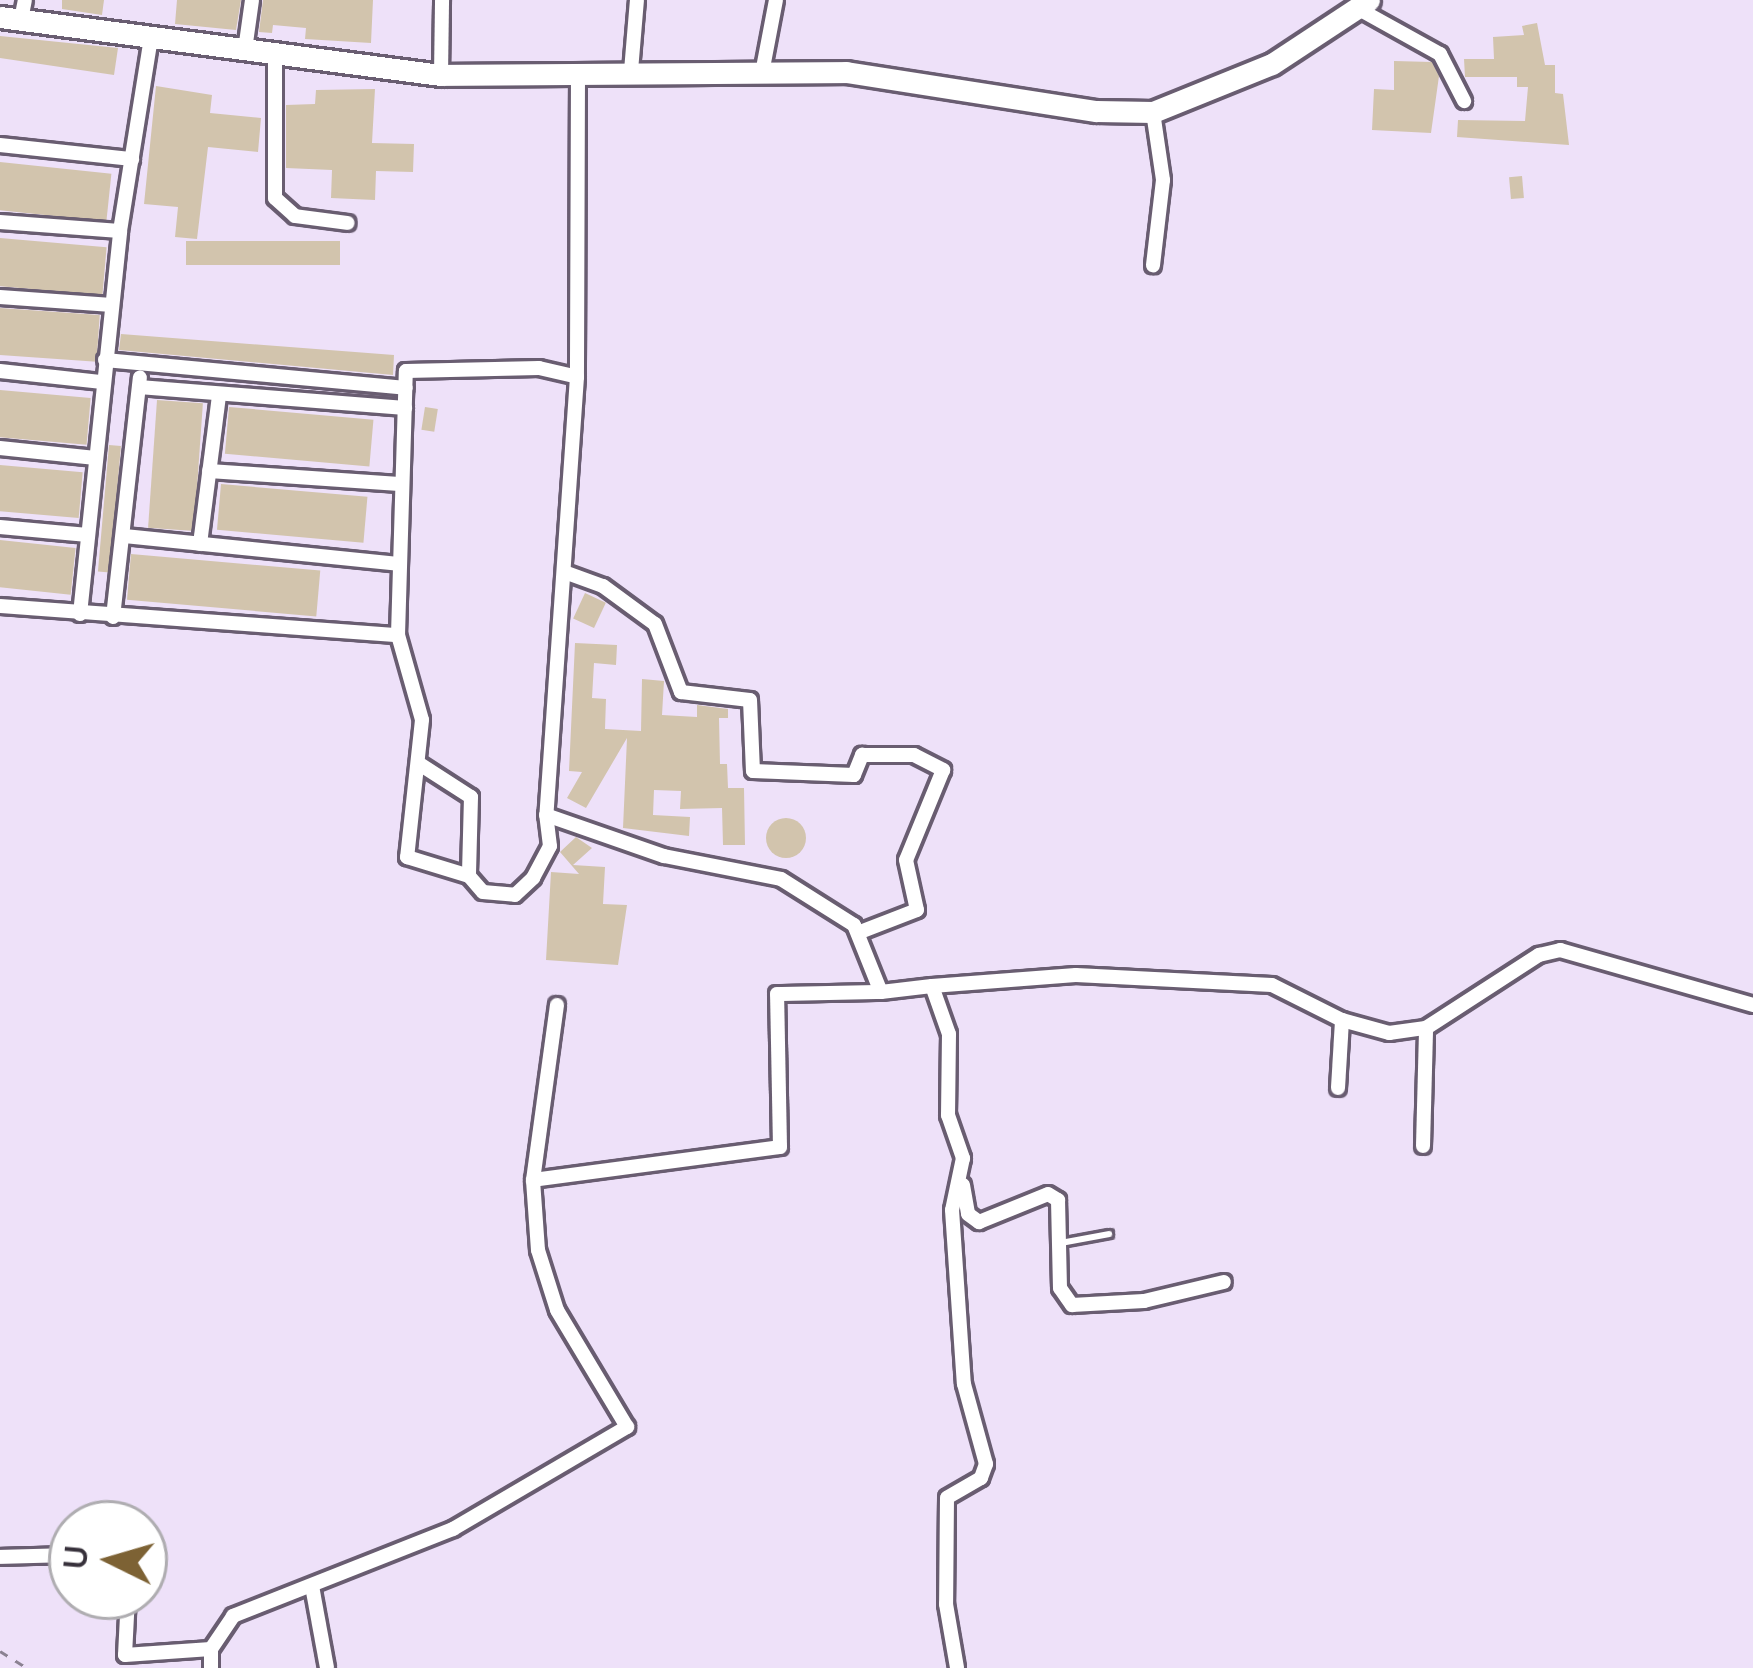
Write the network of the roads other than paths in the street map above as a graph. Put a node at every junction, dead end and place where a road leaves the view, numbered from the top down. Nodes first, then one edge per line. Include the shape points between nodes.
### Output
1 (252, 0) edge
2 (442, 0) edge
3 (637, 0) edge
4 (776, 0) edge
5 (1363, 4) edge
6 (15, 12) edge
7 (151, 37) junction
8 (245, 50) junction
9 (275, 54) junction
10 (763, 68) junction
11 (631, 71) junction
12 (441, 75) junction
13 (578, 76) junction
14 (1464, 100) dead end
15 (1153, 112) junction
16 (0, 145) edge
17 (132, 158) junction
18 (0, 222) edge
19 (348, 223) dead end
20 (121, 231) junction
21 (1154, 265) dead end
22 (0, 297) edge
23 (112, 305) junction
24 (105, 360) junction
25 (142, 364) junction
26 (0, 371) edge
27 (578, 377) junction
28 (102, 382) junction
29 (139, 387) junction
30 (406, 388) junction
31 (219, 394) junction
32 (405, 408) junction
33 (0, 448) edge
34 (95, 458) junction
35 (209, 470) junction
36 (400, 484) junction
37 (0, 527) edge
38 (88, 535) junction
39 (124, 536) junction
40 (200, 544) junction
41 (399, 565) junction
42 (568, 573) junction
43 (0, 606) edge
44 (80, 614) junction
45 (113, 617) junction
46 (398, 635) junction
47 (418, 763) junction
48 (546, 815) junction
49 (469, 876) junction
50 (860, 932) junction
51 (932, 986) junction
52 (881, 992) junction
53 (557, 1004) dead end
54 (1753, 1005) edge
55 (1342, 1020) junction
56 (1426, 1028) junction
57 (1338, 1088) dead end
58 (1423, 1146) dead end
59 (963, 1178) junction
60 (533, 1180) junction
61 (1109, 1234) dead end
62 (1060, 1243) junction
63 (1224, 1282) dead end
64 (48, 1556) edge
65 (0, 1557) edge
66 (312, 1586) junction
67 (127, 1620) edge
68 (211, 1649) junction
69 (211, 1668) edge
70 (327, 1668) edge
71 (957, 1668) edge

1 - 8 street
2 - 12 street
3 - 11 street
4 - 10 street
5 - 14 street via 1440,54
5 - 15 main road via 1215,93
6 - 7 main road
7 - 8 main road
7 - 17 street
8 - 9 main road
9 - 12 main road
9 - 19 street via 275,198 295,216
10 - 11 main road
10 - 15 main road
11 - 13 main road
12 - 13 main road
13 - 27 street
15 - 21 street via 1163,180
16 - 17 street
17 - 20 street
18 - 20 street
20 - 23 street
22 - 23 street
23 - 24 street
24 - 25 street
24 - 28 street
25 - 29 street
25 - 30 street
26 - 28 street
27 - 30 street via 538,368 410,366
27 - 42 street
28 - 34 street
29 - 31 street
29 - 39 street
30 - 32 street
31 - 32 street
31 - 35 street
32 - 36 street
33 - 34 street
34 - 38 street
35 - 36 street
35 - 40 street
36 - 41 street
37 - 38 street
38 - 44 street
39 - 40 street
39 - 45 street
40 - 41 street
41 - 46 street
42 - 48 street
42 - 50 street via 603,586 655,624 681,692 750,700 753,771 854,775 860,758 876,755 914,754 940,766 944,780 906,860 917,910
43 - 44 street
44 - 45 street
45 - 46 street
46 - 47 street via 422,720
47 - 49 street via 471,796
47 - 49 street via 407,857
48 - 49 street via 544,863 515,895 483,892
48 - 50 street via 664,856 782,879
50 - 52 street
51 - 52 street
51 - 55 street via 1076,975 1271,985
51 - 59 street via 949,1034 948,1115
52 - 60 street via 776,994 780,1147
53 - 60 street
54 - 56 street via 1561,950 1539,955
55 - 56 street via 1389,1033
55 - 57 street
56 - 58 street
59 - 62 street via 968,1214 979,1222 1054,1196
59 - 71 street via 952,1210 964,1384 986,1464 981,1478 947,1498 946,1604
60 - 66 street via 538,1250 557,1310 627,1427 453,1529
61 - 62 lane
62 - 63 street via 1060,1288 1072,1306
64 - 65 street
66 - 68 street via 233,1616
66 - 70 street
67 - 68 street via 125,1655
68 - 69 street

